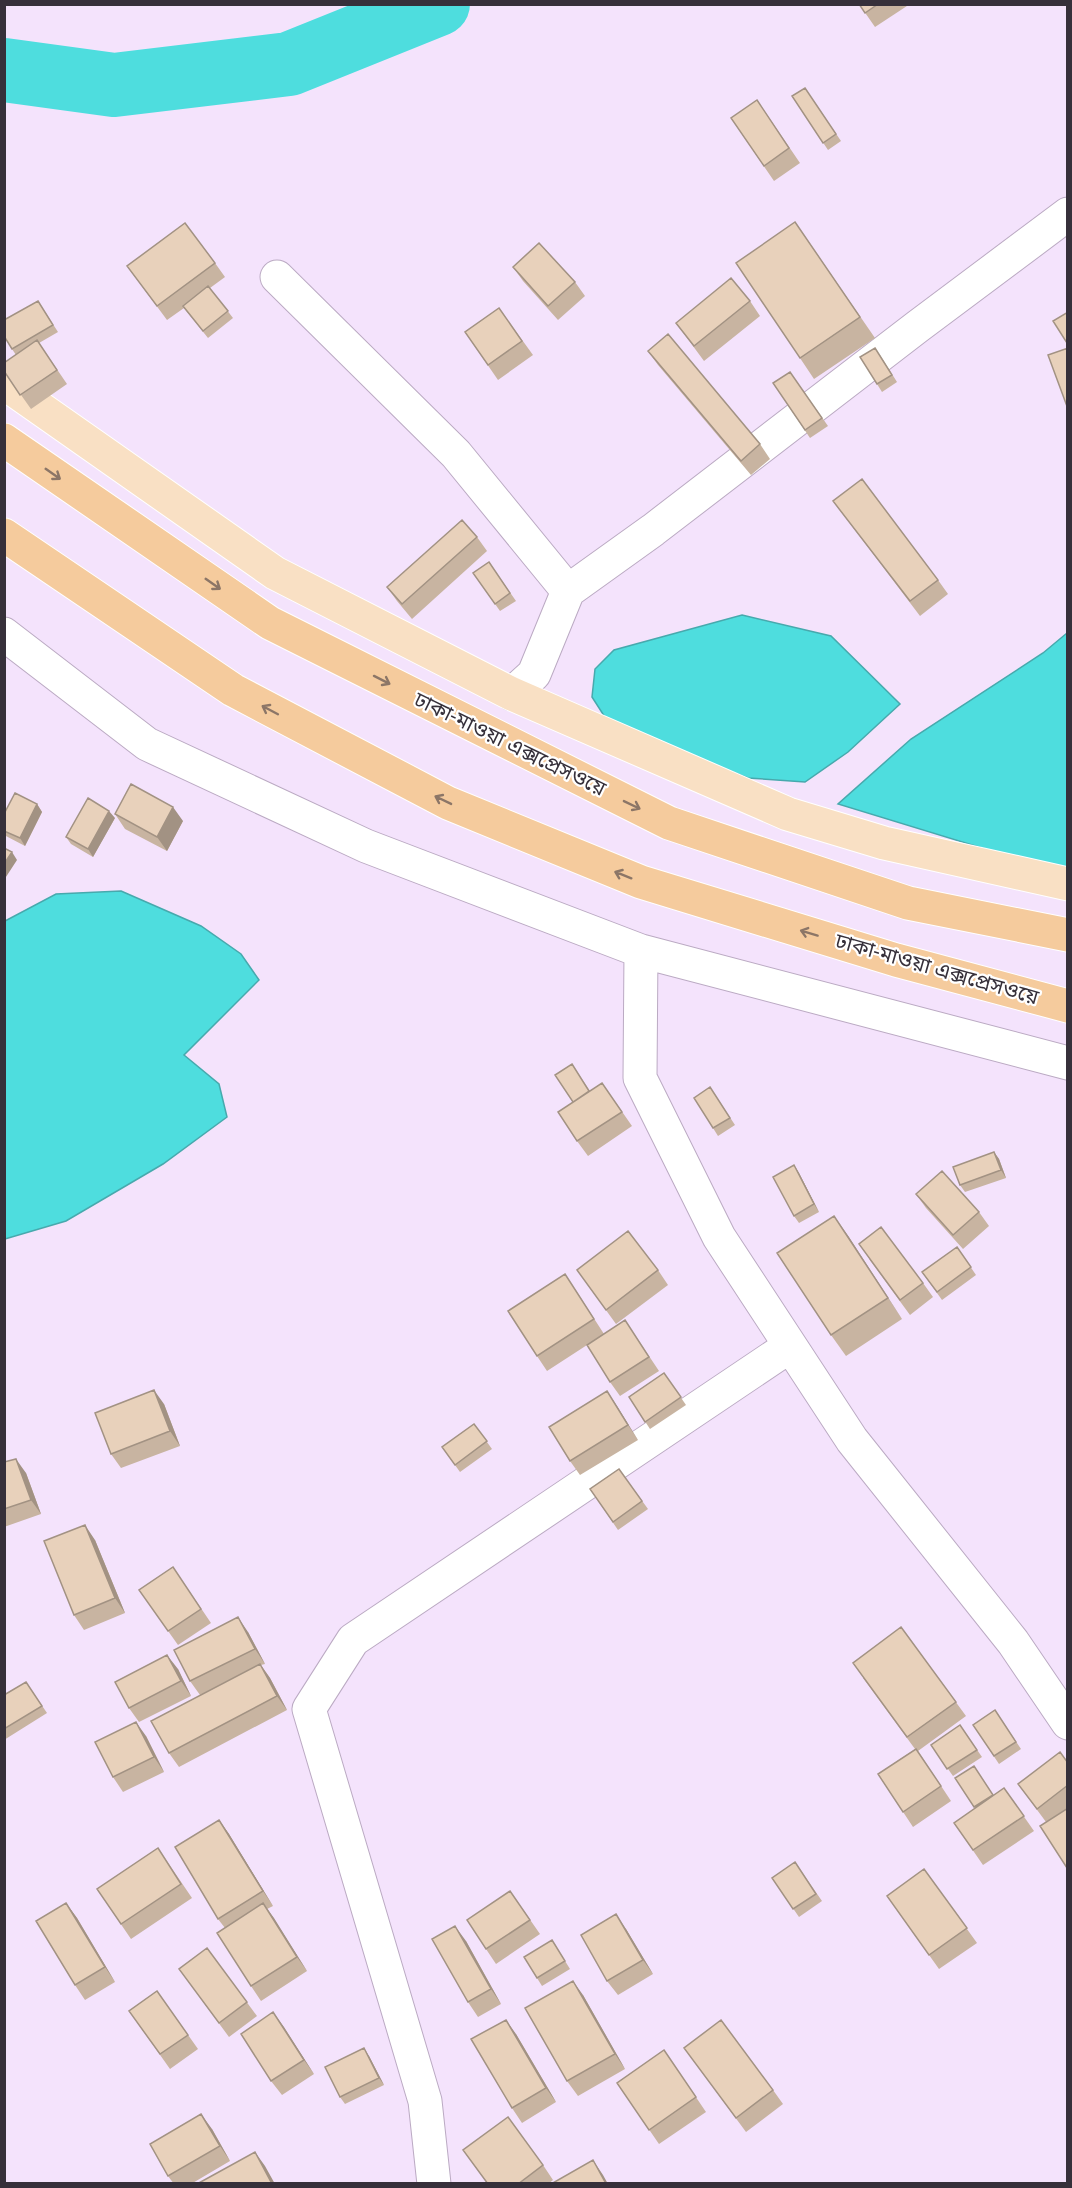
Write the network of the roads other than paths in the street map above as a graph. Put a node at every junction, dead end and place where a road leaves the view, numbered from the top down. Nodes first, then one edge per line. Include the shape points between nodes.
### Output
1 (1068, 214) edge
2 (276, 278) dead end
3 (4, 383) edge
4 (4, 440) edge
5 (4, 535) edge
6 (568, 591) junction
7 (4, 634) edge
8 (512, 694) junction
9 (1068, 884) edge
10 (1068, 935) edge
11 (641, 951) junction
12 (1068, 1006) edge
13 (1068, 1063) edge
14 (790, 1346) junction
15 (1068, 1723) edge
16 (434, 2184) edge

1 - 6 street
2 - 6 street via 456,454
3 - 8 main road via 275,573
4 -> 10 highway, ঢাকা-মাওয়া এক্সপ্রেসওয়ে via 270,623 669,823 908,903
12 -> 5 highway, ঢাকা-মাওয়া এক্সপ্রেসওয়ে via 896,960 641,882 448,803 233,690
6 - 8 street via 534,674
7 - 11 street via 147,744 366,846
8 - 9 main road via 788,814 884,843
11 - 13 street
11 - 14 street via 640,1078 719,1238
14 - 15 street via 852,1440 1013,1642
14 - 16 street via 353,1640 309,1709 426,2101

